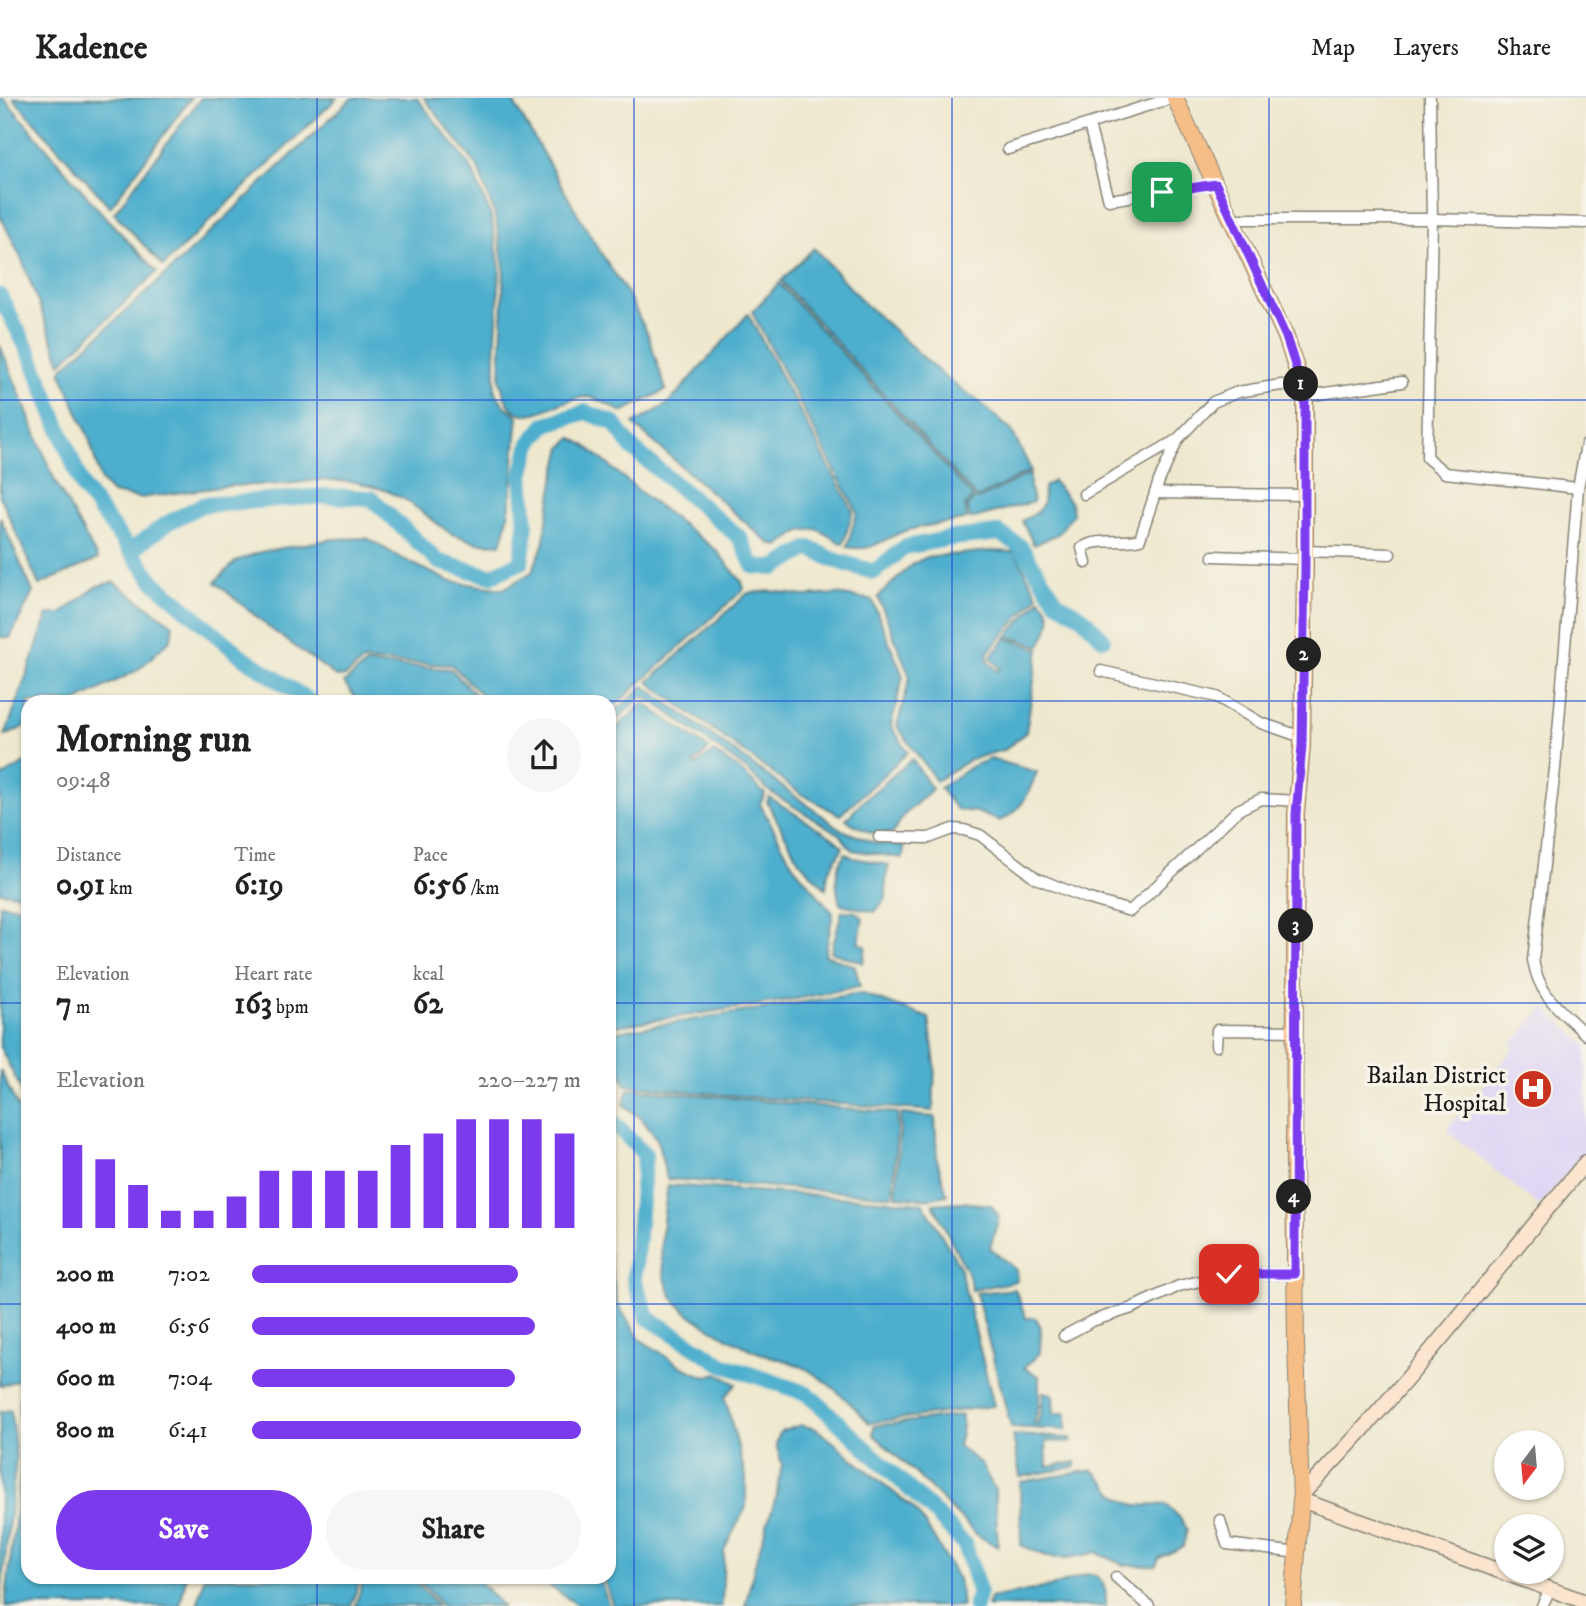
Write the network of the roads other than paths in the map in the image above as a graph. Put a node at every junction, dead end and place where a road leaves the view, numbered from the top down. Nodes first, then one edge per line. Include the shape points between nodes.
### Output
1 (1173, 98) edge
2 (1430, 98) edge
3 (1088, 125) junction
4 (1008, 149) dead end
5 (1216, 184) junction
6 (1232, 219) junction
7 (1432, 219) junction
8 (1586, 223) edge
9 (1402, 382) dead end
10 (1304, 392) junction
11 (1178, 439) junction
12 (1586, 445) edge
13 (1578, 488) junction
14 (1155, 493) junction
15 (1084, 494) dead end
16 (1306, 495) junction
17 (1390, 554) dead end
18 (1305, 555) junction
19 (1213, 556) dead end
20 (1086, 563) dead end
21 (1101, 671) dead end
22 (1302, 737) junction
23 (1297, 802) junction
24 (879, 837) dead end
25 (1295, 1031) junction
26 (1586, 1035) edge
27 (1216, 1046) dead end
28 (1584, 1166) edge
29 (1295, 1274) junction
30 (1064, 1336) dead end
31 (1301, 1497) junction
32 (1220, 1520) dead end
33 (1298, 1553) junction
34 (1116, 1577) dead end
35 (1550, 1589) junction
36 (1586, 1602) edge
37 (1149, 1606) edge
38 (1293, 1606) edge
39 (1542, 1606) edge

1 - 3 street
1 - 5 main road
2 - 7 street
3 - 4 street
3 - 5 street via 1109,200
5 - 6 main road
6 - 7 street
6 - 10 main road via 1286,337
7 - 8 street
7 - 13 street via 1427,458 1445,473
9 - 10 street
10 - 11 street via 1281,385 1238,392 1213,402
10 - 16 main road
11 - 14 street
11 - 15 street
12 - 13 street
13 - 26 street via 1555,769 1533,960 1536,980 1548,998
14 - 16 street
14 - 20 street via 1140,539 1088,544 1082,548
16 - 18 main road
17 - 18 street
18 - 19 street
18 - 22 main road
21 - 22 street via 1217,697 1261,723
22 - 23 main road
23 - 24 street via 1261,799 1238,810 1130,911 1036,878 980,835 964,830 929,838
23 - 25 main road
25 - 27 street via 1217,1030
25 - 29 main road
28 - 31 main road
29 - 30 street via 1229,1274 1179,1286
29 - 31 main road
31 - 33 main road
31 - 35 main road
32 - 33 street via 1227,1544
33 - 38 main road
34 - 37 street
35 - 36 main road
35 - 39 street

